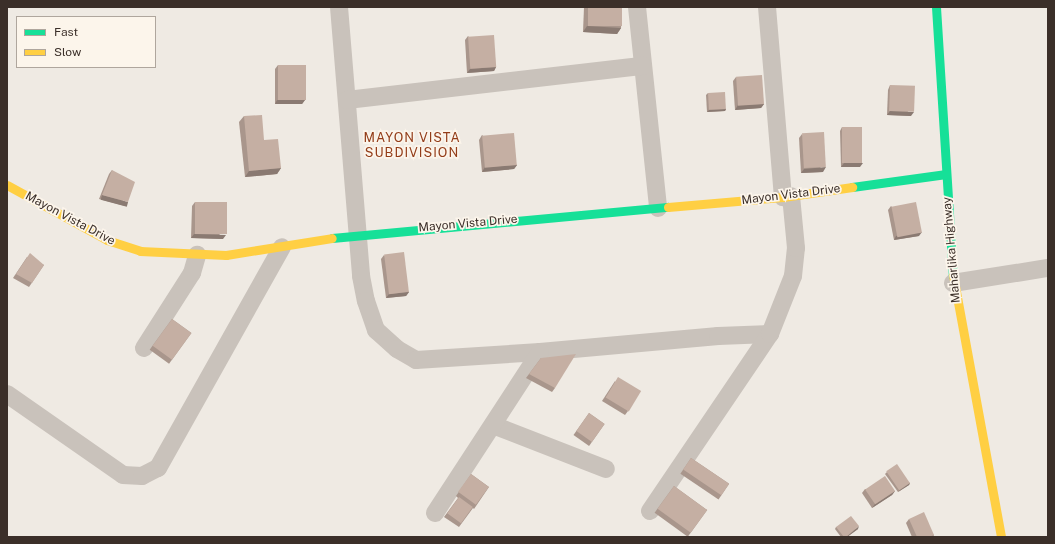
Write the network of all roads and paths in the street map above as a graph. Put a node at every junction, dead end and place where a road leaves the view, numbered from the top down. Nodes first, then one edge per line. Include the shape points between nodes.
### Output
1 (339, 7) edge
2 (636, 7) edge
3 (767, 7) edge
4 (936, 7) edge
5 (643, 66) junction
6 (347, 100) junction
7 (946, 174) junction
8 (7, 185) edge
9 (787, 196) junction
10 (658, 208) junction
11 (356, 234) junction
12 (282, 247) junction
13 (197, 255) junction
14 (1048, 268) edge
15 (953, 283) junction
16 (770, 334) junction
17 (144, 348) dead end
18 (540, 352) junction
19 (7, 394) edge
20 (493, 425) junction
21 (606, 469) dead end
22 (650, 511) dead end
23 (435, 514) dead end
24 (1000, 537) edge

1 - 6 street
2 - 5 street
3 - 9 street
4 - 7 main road, Maharlika Highway
5 - 6 street
5 - 10 street
6 - 11 street
7 - 9 main road, Mayon Vista Drive
7 - 15 main road, Maharlika Highway
8 - 13 main road, Mayon Vista Drive via 107,240 140,251
9 - 10 main road, Mayon Vista Drive
9 - 16 street via 796,248 793,276
10 - 11 main road, Mayon Vista Drive
11 - 12 main road, Mayon Vista Drive
11 - 18 street via 366,301 376,330 397,349 416,360
12 - 13 main road, Mayon Vista Drive via 226,255
12 - 19 street via 158,468 142,476 123,475
13 - 17 street via 192,273
14 - 15 street
15 - 24 main road, Maharlika Highway
16 - 18 street via 718,336
16 - 22 street
18 - 20 street
20 - 21 street
20 - 23 street

